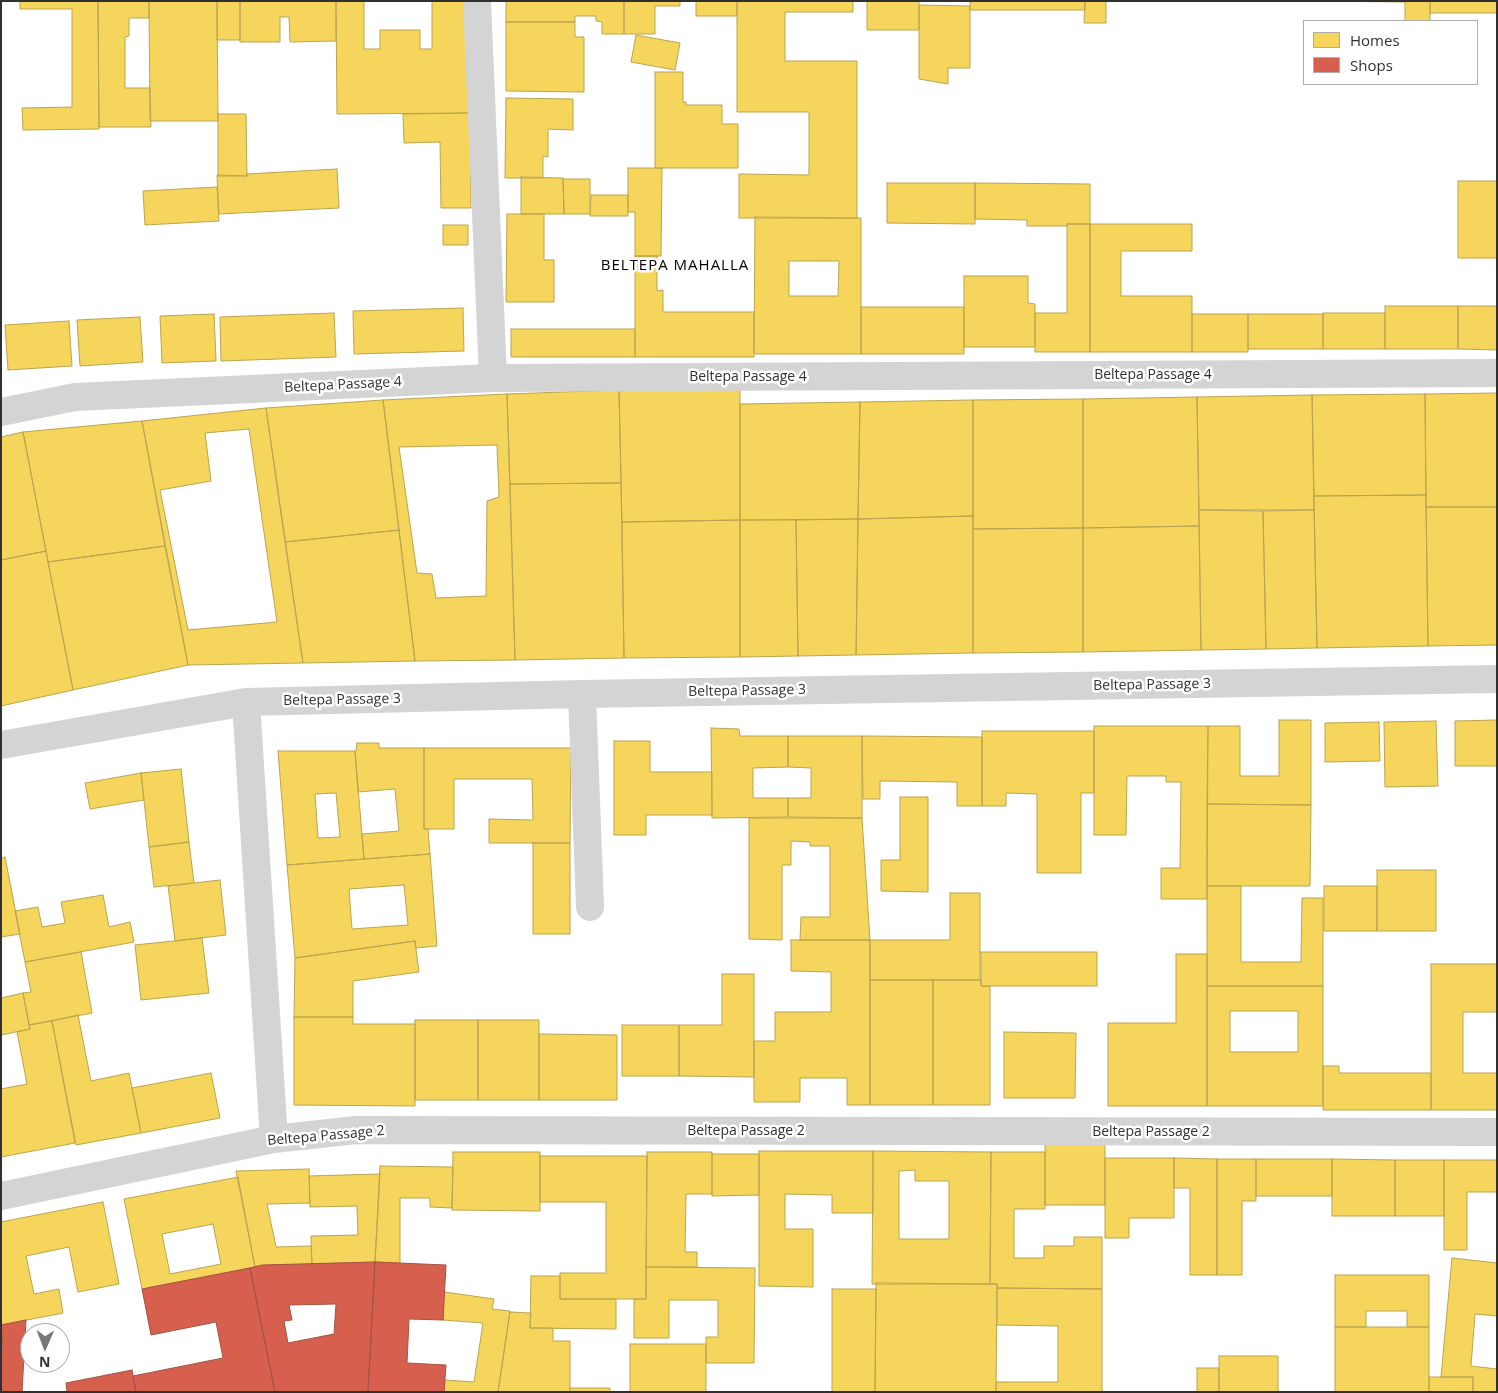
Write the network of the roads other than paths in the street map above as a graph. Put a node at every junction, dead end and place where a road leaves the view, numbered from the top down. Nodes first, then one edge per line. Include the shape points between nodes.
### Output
1 (477, 1) edge
2 (1497, 372) edge
3 (493, 378) junction
4 (1, 412) edge
5 (1497, 679) edge
6 (582, 694) junction
7 (246, 702) junction
8 (1, 745) edge
9 (590, 906) dead end
10 (1497, 1132) edge
11 (274, 1139) junction
12 (1, 1196) edge

1 - 3 street
2 - 3 street, Beltepa Passage 4
3 - 4 street, Beltepa Passage 4 via 75,397
5 - 6 street, Beltepa Passage 3
6 - 7 street, Beltepa Passage 3
6 - 9 street
7 - 8 street, Beltepa Passage 3
7 - 11 street
10 - 11 street, Beltepa Passage 2 via 356,1130
11 - 12 street, Beltepa Passage 2

